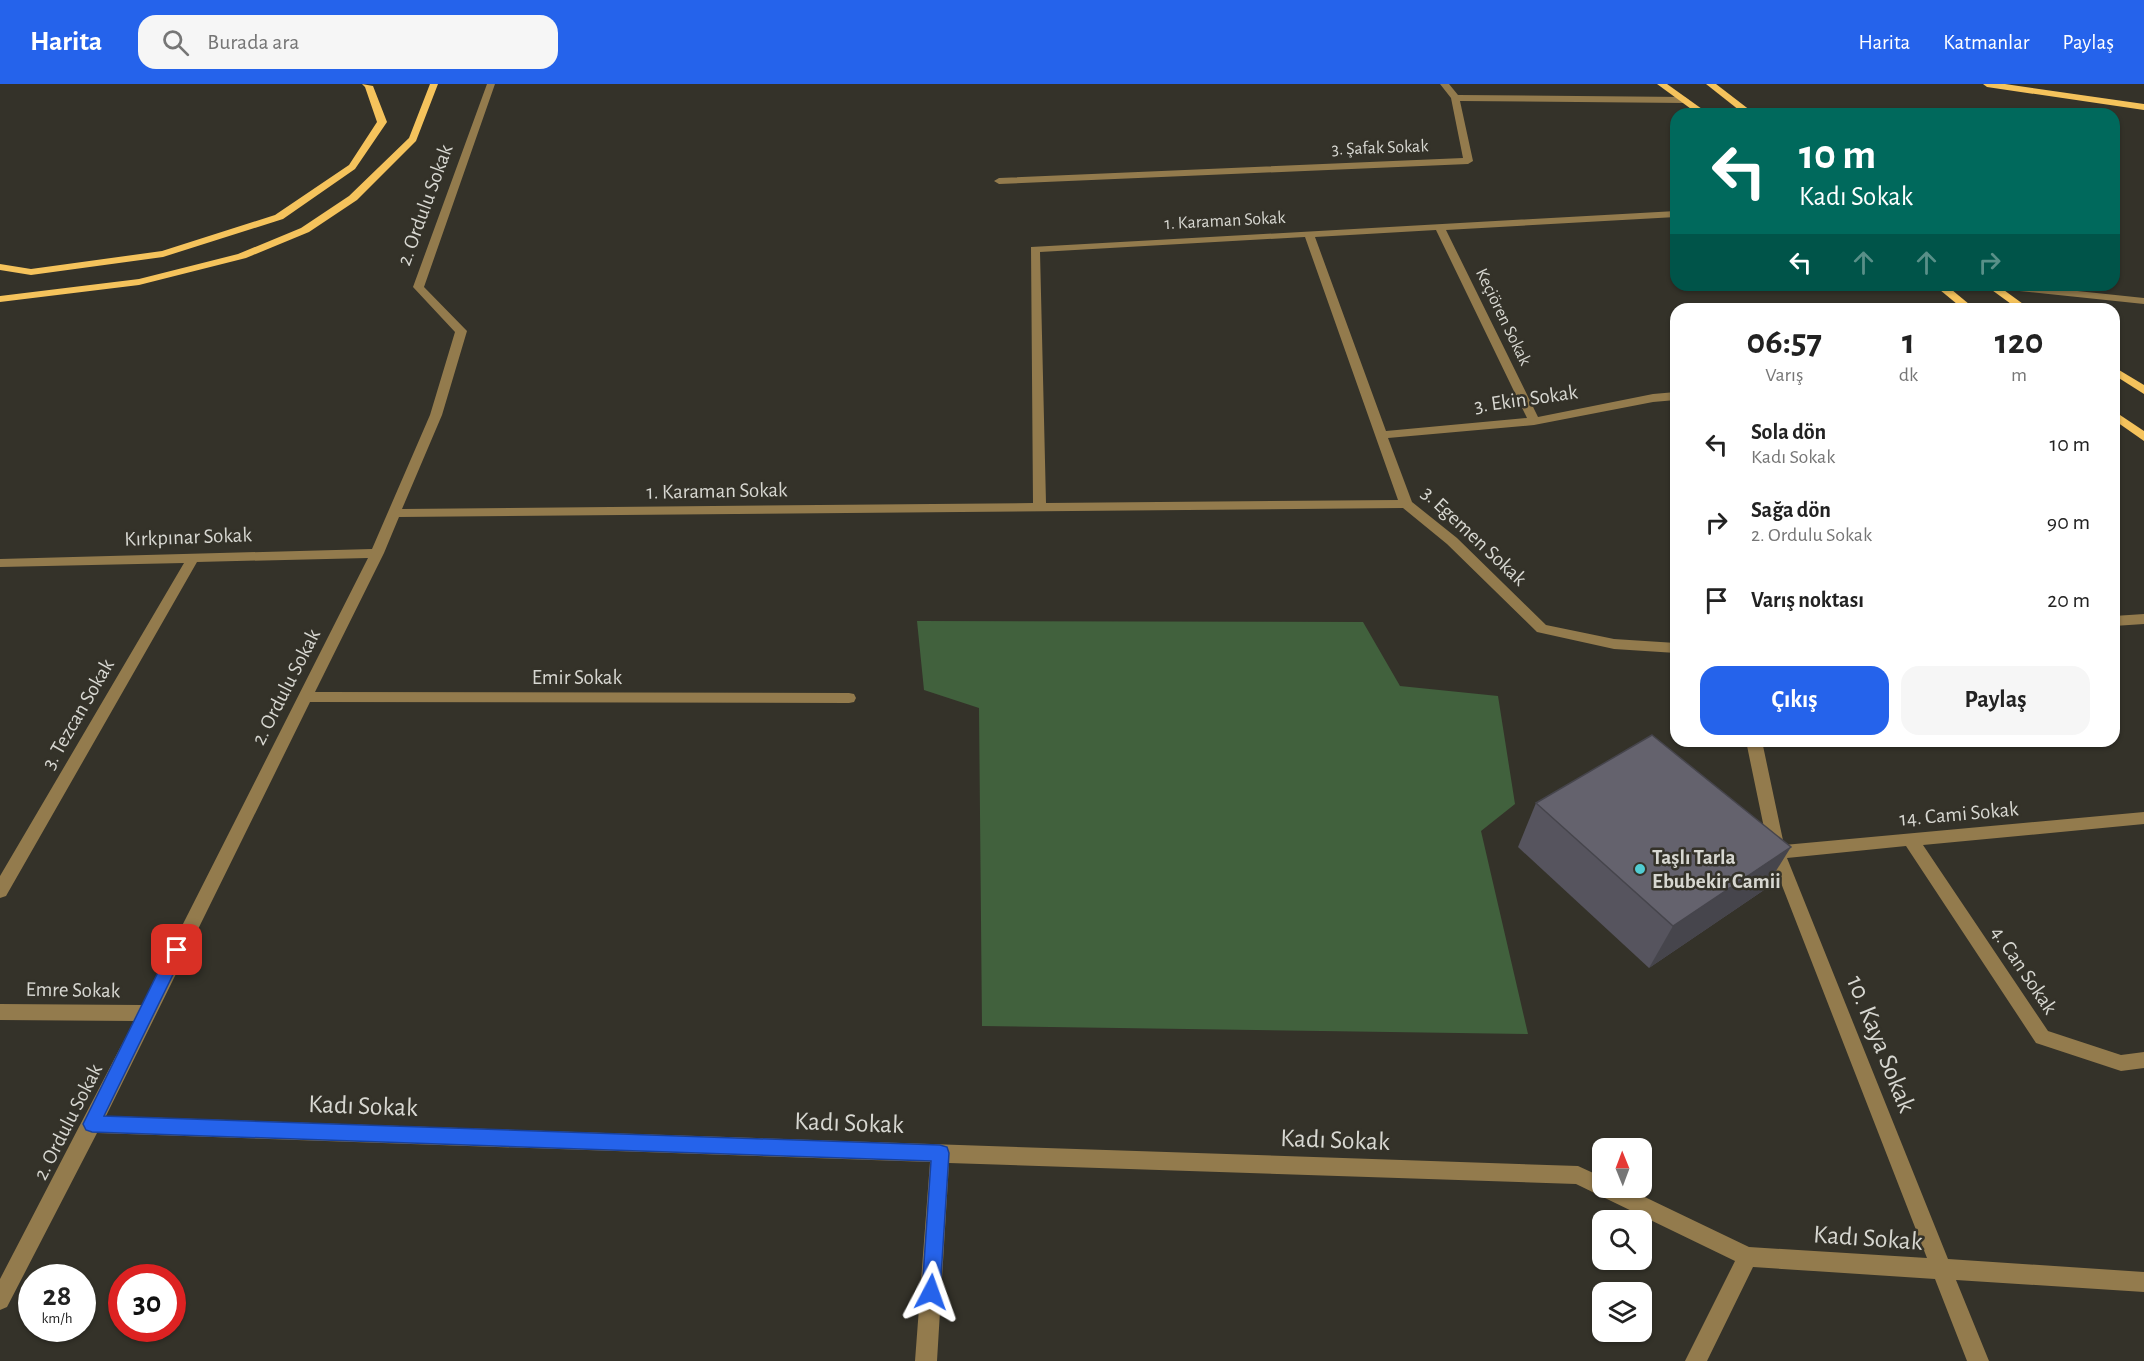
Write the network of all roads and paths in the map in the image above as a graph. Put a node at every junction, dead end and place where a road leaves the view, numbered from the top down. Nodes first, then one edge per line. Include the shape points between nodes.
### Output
1 (366, 84) edge
2 (434, 84) edge
3 (491, 84) edge
4 (1444, 84) edge
5 (1660, 84) edge
6 (1710, 84) edge
7 (1987, 84) edge
8 (1455, 98) junction
9 (1685, 100) junction
10 (2144, 107) edge
11 (1696, 108) edge
12 (1742, 108) edge
13 (999, 181) dead end
14 (1670, 214) edge
15 (1440, 227) junction
16 (1310, 235) junction
17 (0, 267) edge
18 (1946, 291) edge
19 (1999, 291) edge
20 (2048, 291) edge
21 (0, 299) edge
22 (2144, 301) edge
23 (1962, 303) edge
24 (2016, 303) edge
25 (2120, 374) edge
26 (2144, 390) edge
27 (1670, 397) edge
28 (2120, 419) edge
29 (1534, 421) junction
30 (1381, 435) junction
31 (2144, 437) edge
32 (1406, 504) junction
33 (1040, 507) junction
34 (394, 513) junction
35 (377, 553) junction
36 (193, 558) junction
37 (0, 563) edge
38 (2144, 619) edge
39 (2120, 621) edge
40 (1670, 648) edge
41 (304, 697) junction
42 (849, 698) dead end
43 (1755, 747) edge
44 (2144, 818) edge
45 (1910, 839) junction
46 (1777, 852) junction
47 (0, 891) edge
48 (0, 1012) edge
49 (145, 1013) junction
50 (2144, 1060) edge
51 (92, 1124) junction
52 (940, 1153) junction
53 (1592, 1182) edge
54 (1626, 1198) edge
55 (1748, 1257) junction
56 (1942, 1270) junction
57 (2144, 1282) edge
58 (0, 1300) edge
59 (926, 1361) edge
60 (1696, 1361) edge
61 (1978, 1361) edge

1 - 17 main road via 382,122 352,166 279,217 163,254 31,272
2 - 21 main road via 413,139 353,198 305,230 243,256 139,282
3 - 34 street, 2. Ordulu Sokak via 418,287 461,331 436,415
4 - 8 street
5 - 9 main road
6 - 12 main road
7 - 10 main road
8 - 9 street
8 - 13 street, 3. Şafak Sokak via 1468,161
9 - 11 main road
14 - 15 street, 1. Karaman Sokak
15 - 16 street, 1. Karaman Sokak
15 - 29 street, Keçiören Sokak
16 - 30 street, 3. Egemen Sokak
16 - 33 street, 1. Karaman Sokak via 1035,249
18 - 23 main road
19 - 24 main road
20 - 22 street
25 - 26 main road
27 - 29 street, 3. Ekin Sokak
28 - 31 main road
29 - 30 street, 3. Ekin Sokak
30 - 32 street, 3. Egemen Sokak
32 - 33 street, 1. Karaman Sokak
32 - 40 street, 3. Egemen Sokak via 1452,541 1542,629 1614,644
33 - 34 street, 1. Karaman Sokak
34 - 35 street, 2. Ordulu Sokak
35 - 36 street, Kırkpınar Sokak
35 - 41 street, 2. Ordulu Sokak
36 - 37 street, Kırkpınar Sokak
36 - 47 street, 3. Tezcan Sokak
38 - 39 street
41 - 42 street, Emir Sokak
41 - 49 street, 2. Ordulu Sokak
43 - 46 street, 10. Kaya Sokak
44 - 45 street, 14. Cami Sokak
45 - 46 street, 14. Cami Sokak
45 - 50 street, 4. Can Sokak via 2042,1037 2121,1063
46 - 56 street, 10. Kaya Sokak
48 - 49 street, Emre Sokak
49 - 51 street, 2. Ordulu Sokak
51 - 52 street, Kadı Sokak
51 - 58 street, 2. Ordulu Sokak
52 - 53 street, Kadı Sokak via 1578,1175
52 - 59 street
54 - 55 street, Kadı Sokak
55 - 56 street, Kadı Sokak
55 - 60 street
56 - 57 street, Kadı Sokak
56 - 61 street, 10. Kaya Sokak

